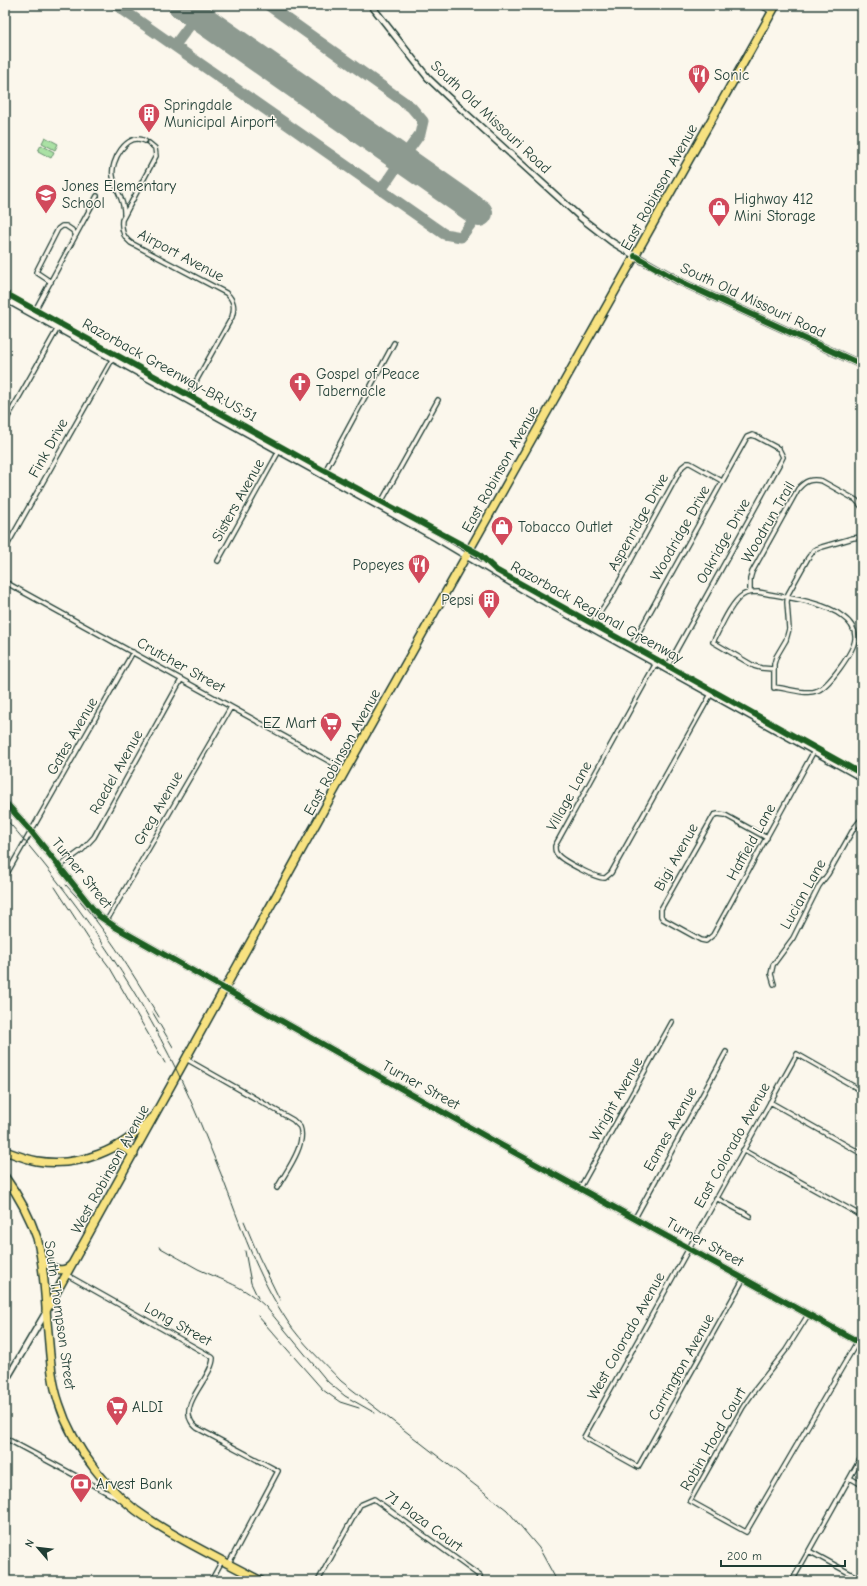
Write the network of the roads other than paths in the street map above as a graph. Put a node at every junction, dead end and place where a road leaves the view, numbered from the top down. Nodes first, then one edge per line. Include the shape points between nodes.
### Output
1 (371, 5) edge
2 (760, 5) edge
3 (776, 5) edge
4 (772, 12) junction
5 (97, 196) dead end
6 (124, 216) junction
7 (76, 235) junction
8 (635, 256) junction
9 (51, 282) junction
10 (5, 298) edge
11 (33, 314) junction
12 (58, 328) junction
13 (394, 343) dead end
14 (113, 358) junction
15 (862, 365) edge
16 (186, 399) junction
17 (438, 400) dead end
18 (5, 422) edge
19 (755, 436) joint
20 (279, 451) junction
21 (323, 476) junction
22 (722, 482) junction
23 (378, 506) junction
24 (862, 507) edge
25 (862, 537) edge
26 (5, 549) edge
27 (466, 556) junction
28 (218, 562) dead end
29 (5, 582) edge
30 (750, 592) junction
31 (787, 598) junction
32 (590, 626) junction
33 (630, 648) junction
34 (133, 652) junction
35 (656, 663) junction
36 (666, 669) junction
37 (773, 669) junction
38 (181, 680) junction
39 (711, 694) junction
40 (231, 707) junction
41 (814, 751) junction
42 (346, 770) junction
43 (862, 778) edge
44 (5, 802) edge
45 (862, 818) edge
46 (31, 831) junction
47 (767, 838) junction
48 (60, 866) junction
49 (5, 877) edge
50 (106, 922) junction
51 (706, 941) joint
52 (774, 984) dead end
53 (225, 989) junction
54 (672, 1022) dead end
55 (726, 1052) dead end
56 (186, 1059) junction
57 (862, 1090) edge
58 (770, 1102) junction
59 (160, 1106) junction
60 (120, 1143) junction
61 (743, 1150) junction
62 (5, 1151) edge
63 (135, 1151) junction
64 (862, 1154) edge
65 (6, 1182) edge
66 (277, 1188) dead end
67 (580, 1188) junction
68 (716, 1198) junction
69 (750, 1216) dead end
70 (862, 1216) edge
71 (635, 1218) junction
72 (689, 1248) junction
73 (41, 1259) junction
74 (76, 1259) junction
75 (67, 1275) junction
76 (744, 1278) junction
77 (46, 1311) junction
78 (808, 1314) junction
79 (857, 1342) junction
80 (862, 1344) edge
81 (5, 1382) edge
82 (5, 1438) edge
83 (862, 1456) edge
84 (638, 1467) joint
85 (850, 1478) junction
86 (862, 1484) edge
87 (129, 1504) junction
88 (809, 1551) junction
89 (226, 1561) junction
90 (862, 1580) edge
91 (211, 1581) edge
92 (261, 1581) edge
93 (318, 1581) edge
94 (477, 1581) edge
95 (792, 1581) edge

1 - 8 street, South Old Missouri Road via 414,60 445,94 579,216
2 - 4 street
3 - 4 highway, East Robinson Avenue
4 - 8 highway, East Robinson Avenue
5 - 7 street
6 - 6 street, Airport Avenue via 156,156 155,148 137,138 125,144 114,166 113,175 124,204
6 - 16 street, Airport Avenue via 122,230 128,240 223,291 233,302 232,316
7 - 9 street
7 - 9 street via 66,226 58,229 36,272
8 - 15 main road, South Old Missouri Road via 681,282
8 - 27 highway, East Robinson Avenue
9 - 11 street
10 - 11 street
11 - 12 street
12 - 14 street
12 - 18 street
13 - 21 street
14 - 16 street
14 - 26 street, Fink Drive
16 - 20 street
17 - 23 street
19 - 22 street, Woodridge Drive via 747,437
19 - 36 street, Oakridge Drive via 779,449 783,457
20 - 21 street
20 - 28 street, Sisters Avenue
21 - 23 street
22 - 32 street, Aspenridge Drive via 690,463 682,467 613,593
22 - 33 street, Woodridge Drive
23 - 27 street
24 - 30 street, Woodrun Trail via 856,500 822,481 816,479 803,483 752,572
25 - 31 street via 814,550
27 - 32 street
27 - 42 highway, East Robinson Avenue
29 - 34 street, Crutcher Street
30 - 31 street
30 - 37 street via 736,601 713,642 758,667
31 - 37 street via 789,629
31 - 37 street via 831,608 851,624 855,638 852,648 832,679 819,690 807,692 774,688
32 - 33 street
33 - 35 street
34 - 38 street, Crutcher Street
34 - 46 street, Gates Avenue
35 - 36 street
35 - 39 street, Village Lane via 556,846 555,850 560,856 596,877 605,878 611,873
36 - 39 street
38 - 40 street, Crutcher Street
38 - 48 street, Raedel Avenue via 94,837 82,850
39 - 41 street
40 - 42 street, Crutcher Street
40 - 50 street, Greg Avenue
41 - 43 street
41 - 47 street, Hatfield Lane
42 - 53 highway, East Robinson Avenue
44 - 46 street, Turner Street
45 - 52 street, Lucian Lane via 819,886 793,938 773,965 771,974
46 - 48 street, Turner Street
46 - 49 street, Gates Avenue
47 - 51 street, Hatfield Lane via 713,935
47 - 51 street, Bigi Avenue via 725,815 718,814 712,818 662,909 661,916 666,922
48 - 50 street, Turner Street
50 - 53 street, Turner Street
53 - 56 highway, West Robinson Avenue
53 - 67 street, Turner Street
54 - 67 street, Wright Avenue
55 - 71 street, Eames Avenue
56 - 59 highway, West Robinson Avenue
56 - 66 street via 293,1120 299,1126 301,1143
57 - 58 street, East Colorado Avenue via 797,1054
58 - 61 street, East Colorado Avenue
58 - 64 street
59 - 60 highway via 134,1135
59 - 63 highway, West Robinson Avenue
60 - 62 highway via 92,1156 65,1162 26,1159
60 - 63 highway
61 - 68 street, East Colorado Avenue
61 - 70 street
63 - 74 highway, West Robinson Avenue
65 - 73 highway, South Thompson Street via 18,1196 26,1213 37,1238
67 - 71 street, Turner Street
68 - 69 street
68 - 72 street, East Colorado Avenue
71 - 72 street, Turner Street
72 - 76 street, Turner Street
72 - 84 street, West Colorado Avenue via 584,1437
73 - 74 highway via 59,1270 70,1267
73 - 77 highway, South Thompson Street
74 - 75 highway, West Robinson Avenue
75 - 77 highway, West Robinson Avenue
75 - 89 street, Long Street via 212,1357 212,1365 189,1410 191,1422 278,1470
76 - 78 street, Turner Street
76 - 84 street, Carrington Avenue
77 - 81 street, West Robinson Avenue
77 - 87 highway, South Thompson Street via 52,1375 59,1403 69,1427 93,1466
78 - 79 street, Turner Street
78 - 79 street, Robin Hood Court via 786,1350 743,1407 690,1502 746,1532
79 - 80 street, Turner Street
82 - 87 street
83 - 85 street
85 - 86 street
85 - 88 street
87 - 89 highway, South Thompson Street via 149,1520
88 - 90 street
88 - 95 street
89 - 91 street
89 - 92 highway, South Thompson Street
93 - 94 street, 71 Plaza Court via 360,1505 374,1499 480,1576

